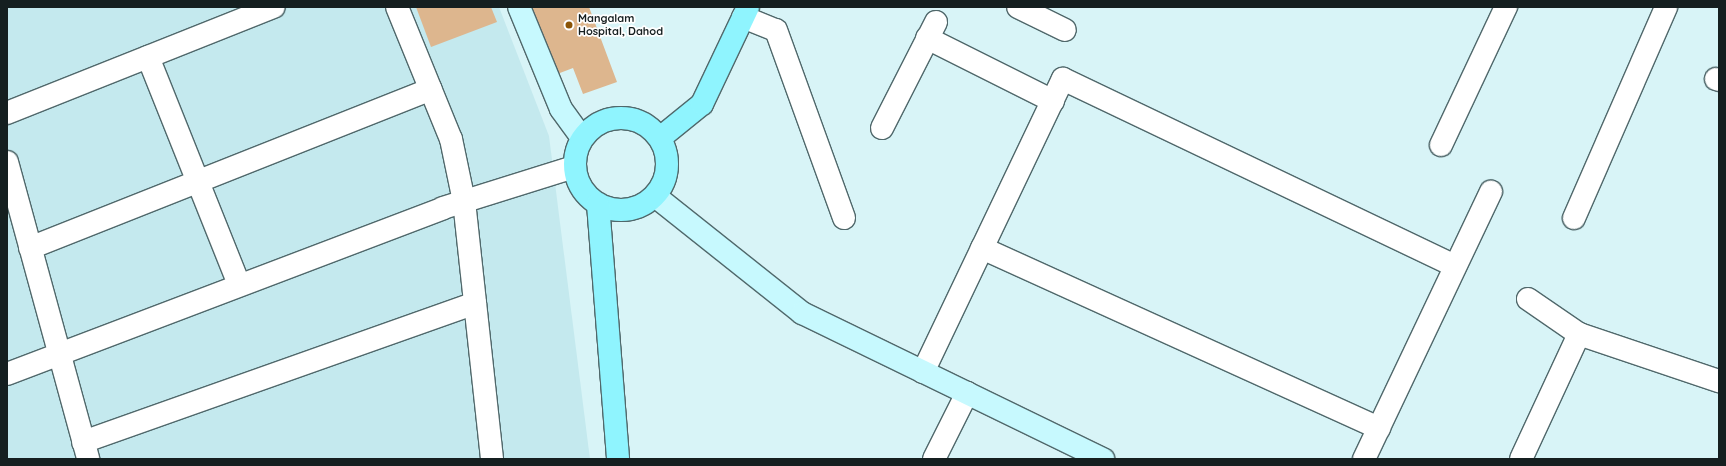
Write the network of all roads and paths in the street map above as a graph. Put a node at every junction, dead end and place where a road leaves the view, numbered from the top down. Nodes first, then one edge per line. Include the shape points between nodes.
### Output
1 (273, 7) edge
2 (397, 7) edge
3 (519, 7) edge
4 (1018, 7) edge
5 (1506, 7) edge
6 (1666, 7) edge
7 (746, 12) edge
8 (1065, 30) dead end
9 (148, 56) junction
10 (431, 89) junction
11 (1053, 101) junction
12 (7, 113) edge
13 (882, 128) dead end
14 (582, 138) junction
15 (660, 138) junction
16 (1441, 145) dead end
17 (7, 162) edge
18 (574, 167) junction
19 (198, 181) junction
20 (1491, 192) dead end
21 (655, 196) junction
22 (464, 201) junction
23 (598, 204) junction
24 (844, 218) dead end
25 (1574, 218) dead end
26 (30, 248) junction
27 (982, 248) junction
28 (1455, 266) junction
29 (239, 285) junction
30 (1528, 299) dead end
31 (475, 303) junction
32 (1579, 334) junction
33 (59, 353) junction
34 (922, 372) junction
35 (7, 374) edge
36 (1719, 381) edge
37 (967, 393) junction
38 (1379, 428) junction
39 (86, 451) edge
40 (1092, 457) edge
41 (492, 459) edge
42 (618, 459) edge
43 (934, 459) edge
44 (1364, 459) edge
45 (1522, 459) edge

1 - 9 street
2 - 10 street
3 - 14 main road via 558,103
4 - 8 street
5 - 16 street
6 - 25 street
7 - 15 main road via 702,104
7 - 24 street via 776,30
9 - 12 street
9 - 19 street
10 - 19 street
10 - 22 street via 451,139
11 - 13 street via 932,30
11 - 27 street
11 - 28 street via 1063,79
14 - 15 main road via 606,119 621,117 636,120 650,127
14 - 18 main road via 576,152
15 - 21 main road via 666,152 668,168 664,183
17 - 26 street
18 - 22 street
18 - 23 main road via 578,182 586,195
19 - 26 street
19 - 29 street
20 - 28 street
21 - 23 main road via 642,206 628,210 612,210
21 - 34 main road via 802,313
22 - 29 street
22 - 31 street
23 - 42 main road
26 - 33 street
27 - 34 street
27 - 38 street
28 - 38 street
29 - 33 street
30 - 32 street
31 - 39 street
31 - 41 street
32 - 36 street
32 - 45 street
33 - 35 street
33 - 39 street
34 - 37 main road
37 - 40 main road
37 - 43 street
38 - 44 street

